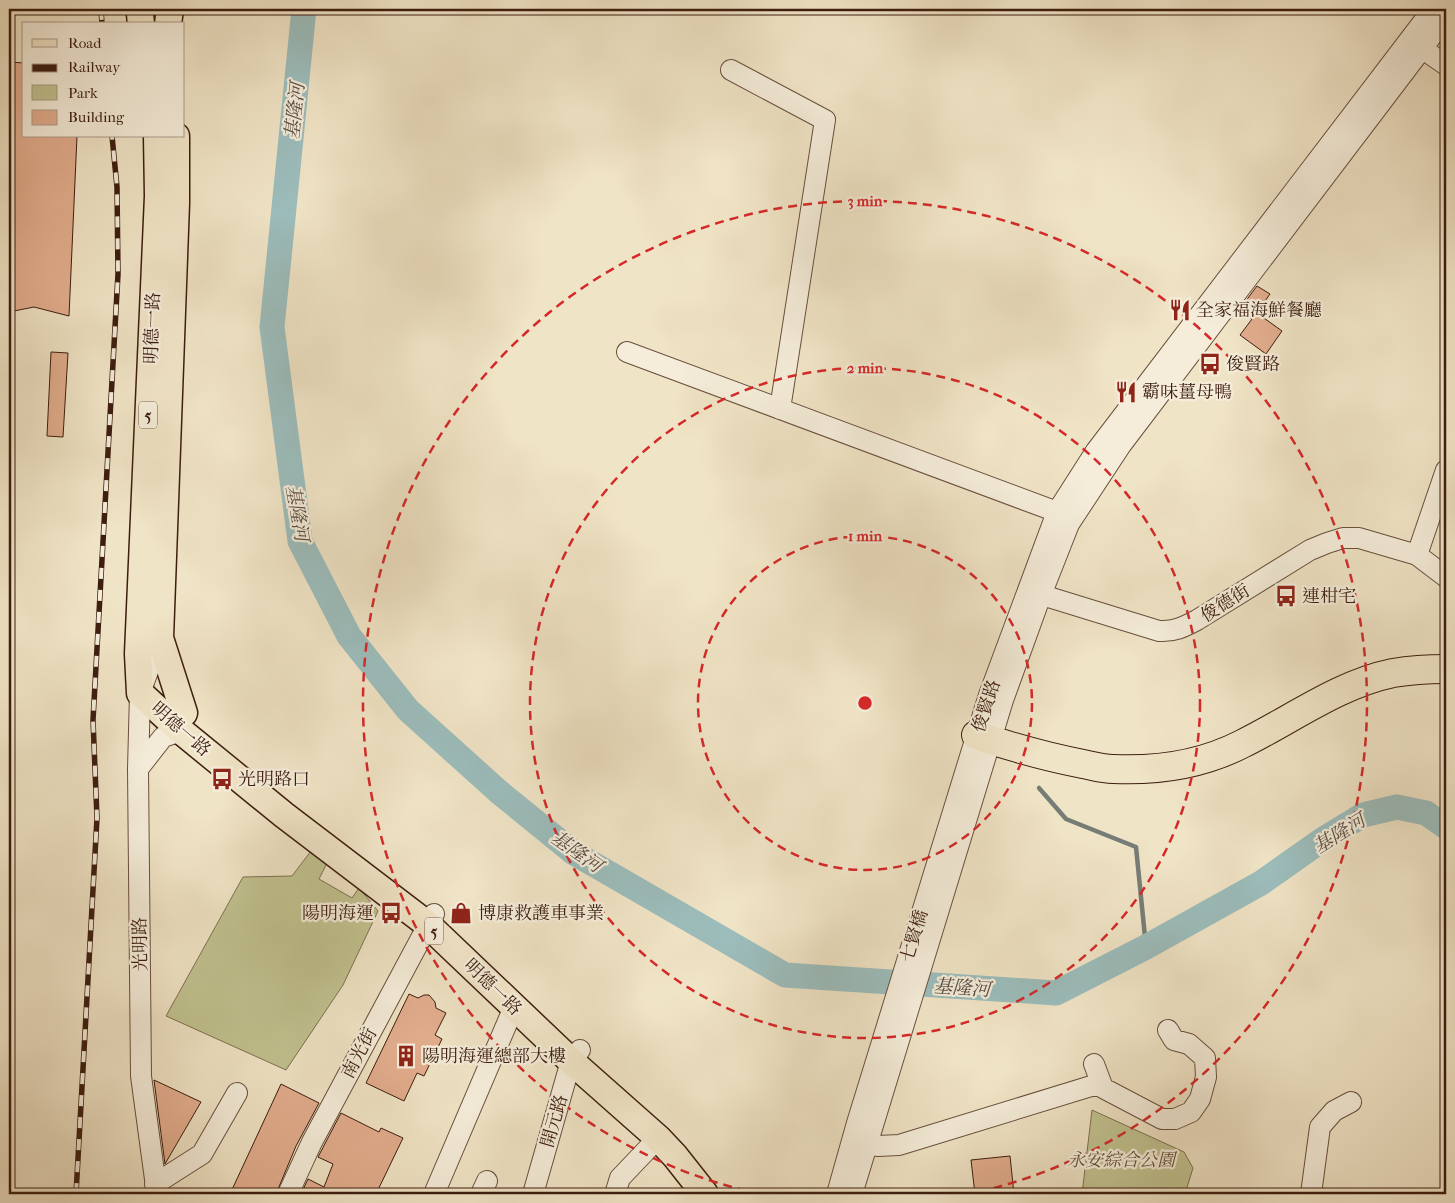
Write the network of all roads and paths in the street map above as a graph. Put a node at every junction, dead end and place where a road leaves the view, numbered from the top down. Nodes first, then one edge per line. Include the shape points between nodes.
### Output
1 (170, 9) edge
2 (1433, 9) edge
3 (1446, 17) edge
4 (168, 22) edge
5 (1416, 45) junction
6 (1446, 65) edge
7 (731, 70) dead end
8 (158, 138) edge
9 (176, 138) edge
10 (627, 352) dead end
11 (780, 408) junction
12 (1446, 470) edge
13 (1065, 515) junction
14 (1416, 555) junction
15 (1446, 577) edge
16 (1034, 593) junction
17 (160, 638) junction
18 (1446, 669) edge
19 (140, 693) junction
20 (183, 722) junction
21 (987, 745) junction
22 (138, 769) junction
23 (431, 919) junction
24 (514, 1007) junction
25 (1168, 1030) dead end
26 (575, 1056) junction
27 (1094, 1064) dead end
28 (1101, 1083) junction
29 (237, 1093) dead end
30 (1351, 1102) dead end
31 (862, 1134) junction
32 (658, 1138) junction
33 (156, 1189) edge
34 (288, 1194) edge
35 (434, 1194) edge
36 (533, 1194) edge
37 (615, 1194) edge
38 (705, 1194) edge
39 (723, 1194) edge
40 (837, 1194) edge
41 (852, 1194) edge
42 (1311, 1194) edge

1 - 4 main road
2 - 5 street
3 - 5 street
5 - 6 street
5 - 13 street, 俊賢路 via 1096,451
7 - 11 street via 825,120
8 - 19 main road, 明德一路 / 5 via 138,654
9 - 17 main road, 明德一路 / 5
10 - 11 street
11 - 13 street
12 - 14 street
13 - 16 street, 俊賢路
14 - 15 street, 俊德街
14 - 16 street, 俊德街 via 1359,538 1327,543 1310,550 1190,624 1170,632
16 - 21 street, 俊賢路 via 988,695
17 - 19 street, 光明路
17 - 20 main road, 明德一路
18 - 21 highway via 1418,669 1354,686 1241,745 1209,758 1178,765 1111,769
19 - 20 main road, 5 via 164,701
19 - 22 street, 光明路
20 - 22 street via 163,737
20 - 23 main road, 明德一路 / 5 via 254,773
21 - 31 street, 七賢橋
22 - 33 street, 光明路 via 141,1076
23 - 24 main road, 明德一路 / 5
23 - 26 main road, 明德一路 / 5
23 - 34 street, 南光街 via 312,1142
24 - 26 main road, 明德一路 / 5
24 - 35 street
25 - 28 street via 1174,1040 1189,1044 1205,1058 1206,1077 1200,1098 1191,1112 1175,1119 1162,1119 1103,1088
26 - 32 main road, 明德一路 / 5
26 - 36 street, 開元路
26 - 39 main road, 明德一路 / 5 via 670,1131
27 - 28 street
28 - 31 street via 899,1145 888,1146
29 - 33 street via 202,1154
30 - 42 street via 1334,1111 1320,1127
31 - 40 street
31 - 41 street
32 - 37 street via 620,1178
32 - 38 main road, 明德一路 / 5

